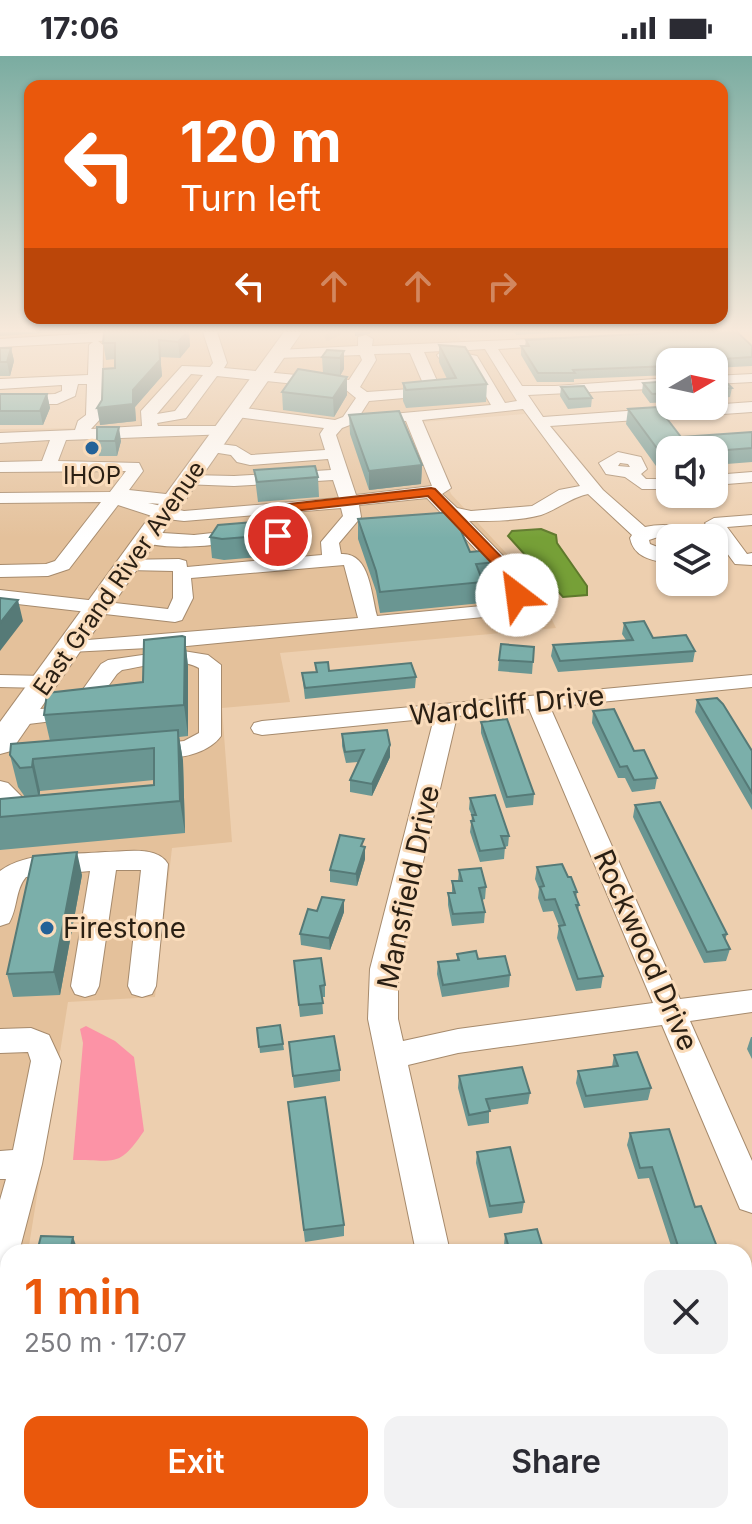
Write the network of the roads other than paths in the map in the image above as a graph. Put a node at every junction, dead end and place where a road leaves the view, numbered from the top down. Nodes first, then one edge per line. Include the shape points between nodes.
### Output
1 (94, 401) edge
2 (158, 401) edge
3 (191, 401) edge
4 (245, 401) edge
5 (356, 401) edge
6 (496, 401) edge
7 (515, 401) edge
8 (524, 401) edge
9 (752, 407) edge
10 (500, 408) junction
11 (237, 412) junction
12 (412, 416) junction
13 (538, 422) junction
14 (151, 426) junction
15 (349, 429) junction
16 (83, 433) junction
17 (0, 438) edge
18 (59, 438) junction
19 (223, 442) junction
20 (605, 444) junction
21 (48, 466) junction
22 (0, 467) edge
23 (578, 470) junction
24 (340, 474) junction
25 (752, 477) edge
26 (728, 479) edge
27 (189, 480) junction
28 (234, 481) junction
29 (656, 484) edge
30 (594, 488) junction
31 (431, 492) junction
32 (113, 497) junction
33 (0, 498) edge
34 (349, 502) junction
35 (169, 507) junction
36 (235, 513) junction
37 (453, 513) junction
38 (209, 515) junction
39 (263, 524) junction
40 (751, 526) edge
41 (656, 532) edge
42 (642, 534) junction
43 (728, 536) edge
44 (147, 538) junction
45 (194, 541) junction
46 (728, 547) edge
47 (656, 555) edge
48 (752, 559) edge
49 (332, 561) junction
50 (128, 564) junction
51 (180, 569) junction
52 (0, 571) edge
53 (0, 596) edge
54 (97, 609) junction
55 (175, 616) junction
56 (369, 623) junction
57 (187, 640) junction
58 (70, 646) junction
59 (0, 681) edge
60 (45, 682) junction
61 (749, 687) edge
62 (537, 702) junction
63 (447, 711) junction
64 (262, 728) dead end
65 (8, 742) edge
66 (129, 753) edge
67 (0, 789) edge
68 (31, 811) edge
69 (0, 813) edge
70 (105, 861) junction
71 (4, 881) edge
72 (0, 916) edge
73 (85, 986) dead end
74 (142, 986) dead end
75 (752, 1001) edge
76 (673, 1012) junction
77 (0, 1041) edge
78 (392, 1056) junction
79 (13, 1164) edge
80 (752, 1198) edge
81 (6, 1217) edge
82 (2, 1244) edge
83 (431, 1244) edge

1 - 16 street via 94,417 84,424
2 - 14 street via 149,411
3 - 14 street via 180,415
4 - 11 main road, East Grand River Avenue
5 - 15 street
6 - 10 street
7 - 10 street
8 - 13 street
9 - 20 street
10 - 12 street
11 - 15 street
11 - 19 main road, East Grand River Avenue
12 - 15 street
12 - 31 street via 442,485
13 - 20 street
13 - 23 street
14 - 16 street
14 - 19 street
15 - 19 street via 250,460
15 - 24 street
16 - 18 street
17 - 18 street
18 - 21 street
19 - 27 main road, East Grand River Avenue
20 - 23 street
20 - 29 street via 642,484
21 - 22 street
21 - 32 street via 135,468
23 - 30 street
24 - 28 street
24 - 34 street
25 - 26 street
27 - 28 street
27 - 35 main road, East Grand River Avenue
28 - 36 street
30 - 37 street via 565,494 534,511
30 - 42 street
31 - 34 street
31 - 37 street
32 - 33 street
32 - 35 street
32 - 52 street via 62,565
34 - 39 street
34 - 49 street via 352,517 330,542
35 - 38 street
35 - 44 main road, East Grand River Avenue
36 - 38 street
36 - 39 street
37 - 56 street via 511,575 514,601 497,611
38 - 45 street
39 - 45 street
40 - 43 street
41 - 42 street
42 - 47 street via 638,543
44 - 45 street
44 - 50 main road, East Grand River Avenue
45 - 51 street
46 - 48 street via 742,560
49 - 51 street
49 - 56 street via 353,562
50 - 51 street
50 - 54 main road, East Grand River Avenue
51 - 55 street via 183,598
53 - 54 street
54 - 55 street
54 - 58 main road, East Grand River Avenue
55 - 57 street
56 - 57 street
57 - 58 street
58 - 60 main road, East Grand River Avenue
59 - 60 street
60 - 65 main road, East Grand River Avenue
61 - 62 street, Wardcliff Drive
62 - 63 street, Wardcliff Drive
62 - 76 street, Rockwood Drive
63 - 64 street, Wardcliff Drive
63 - 78 street, Mansfield Drive via 384,969 383,1019
65 - 66 street via 78,712 116,665 188,656 207,662 210,736 189,748
67 - 69 street via 14,801
68 - 69 street
70 - 71 street via 23,868
70 - 73 street
70 - 74 street via 155,864
71 - 72 street
75 - 76 street
76 - 78 street via 458,1041
76 - 80 street, Rockwood Drive
77 - 79 street via 39,1043 46,1061
78 - 83 street, Mansfield Drive
79 - 81 street
81 - 82 street

